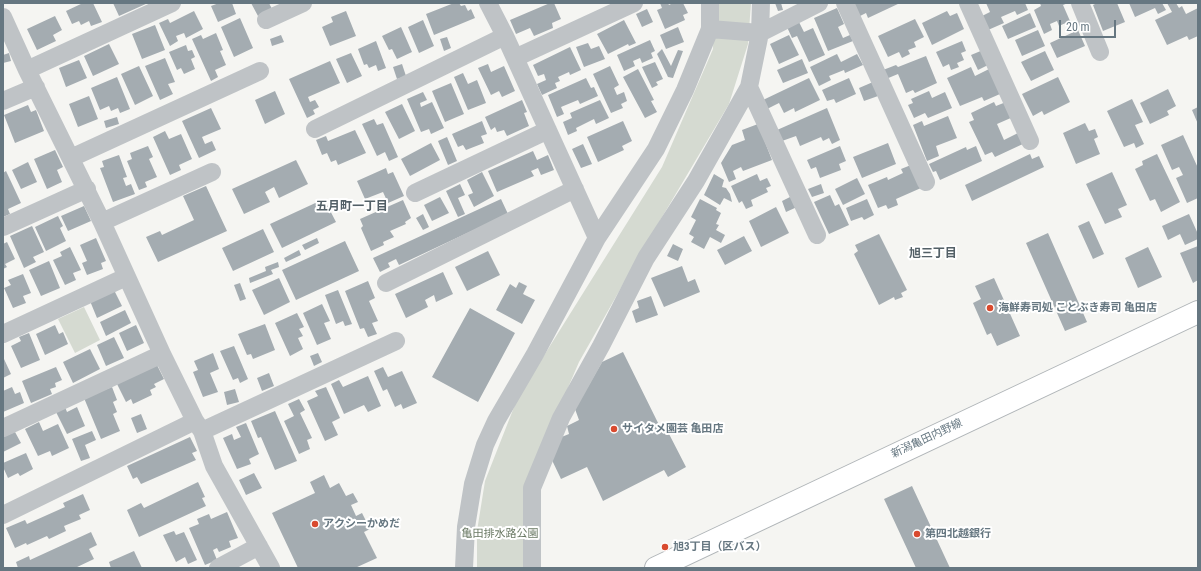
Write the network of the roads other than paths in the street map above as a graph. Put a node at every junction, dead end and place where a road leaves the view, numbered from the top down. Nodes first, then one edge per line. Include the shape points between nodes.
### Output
1 (172, 3) edge
2 (302, 3) edge
3 (488, 3) edge
4 (634, 3) edge
5 (710, 3) edge
6 (761, 3) edge
7 (819, 3) edge
8 (845, 3) edge
9 (968, 3) edge
10 (1080, 3) edge
11 (3, 18) edge
12 (266, 20) dead end
13 (710, 29) junction
14 (760, 33) junction
15 (505, 36) junction
16 (1100, 52) dead end
17 (515, 58) junction
18 (27, 70) junction
19 (260, 71) dead end
20 (36, 87) junction
21 (749, 87) junction
22 (3, 101) edge
23 (315, 129) dead end
24 (548, 130) junction
25 (1030, 141) dead end
26 (71, 158) junction
27 (212, 172) dead end
28 (926, 182) dead end
29 (87, 189) junction
30 (575, 190) junction
31 (415, 193) dead end
32 (102, 222) junction
33 (3, 227) edge
34 (817, 235) dead end
35 (598, 238) junction
36 (126, 277) junction
37 (386, 283) dead end
38 (1198, 312) edge
39 (3, 334) edge
40 (396, 341) dead end
41 (162, 354) junction
42 (199, 426) junction
43 (3, 428) edge
44 (3, 515) edge
45 (259, 546) junction
46 (218, 568) edge
47 (271, 568) edge
48 (464, 568) edge
49 (532, 568) edge
50 (656, 568) edge

1 - 18 street
2 - 12 street
3 - 15 street
4 - 17 street
5 - 13 street
6 - 14 street
7 - 14 street
8 - 28 street
9 - 25 street
10 - 16 street
11 - 18 street
13 - 14 street
13 - 35 street via 685,90 656,149
14 - 21 street
15 - 17 street
15 - 23 street
17 - 24 street
18 - 20 street
19 - 26 street
20 - 22 street
20 - 26 street
21 - 34 street
21 - 49 street via 696,181 646,258 602,346 561,418 532,488
24 - 30 street
24 - 31 street
26 - 29 street
27 - 32 street
29 - 32 street
29 - 33 street
30 - 35 street
30 - 37 street
32 - 36 street
35 - 48 street via 485,445 473,484 466,527
36 - 39 street
36 - 41 street
38 - 50 main road, 新潟亀田内野線
40 - 42 street
41 - 42 street
41 - 43 street
42 - 44 street
42 - 45 street via 214,466
45 - 46 street
45 - 47 street

